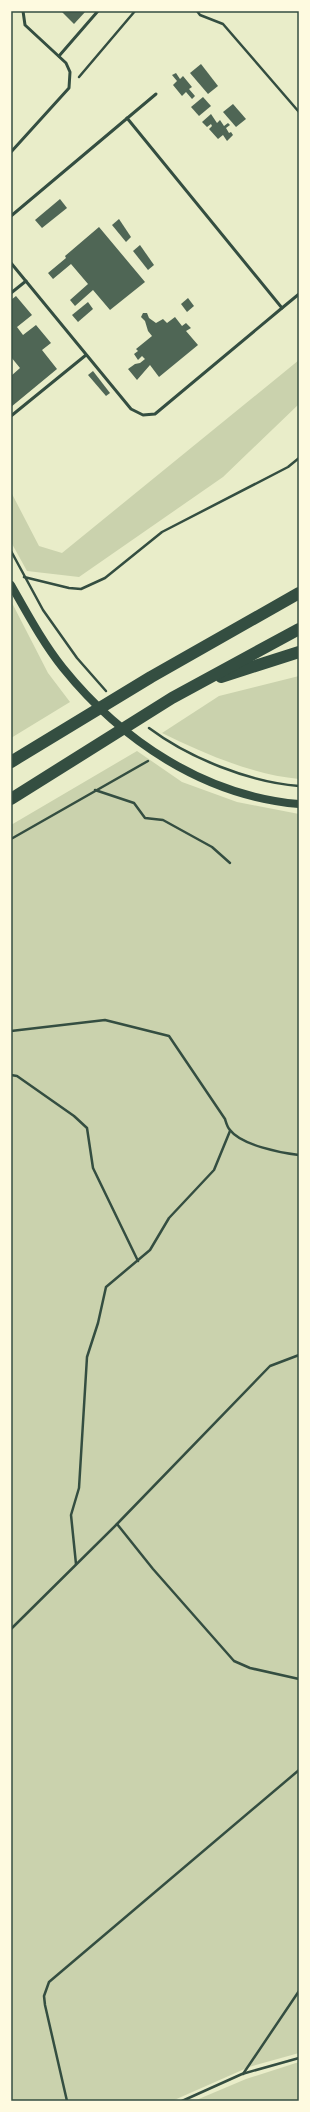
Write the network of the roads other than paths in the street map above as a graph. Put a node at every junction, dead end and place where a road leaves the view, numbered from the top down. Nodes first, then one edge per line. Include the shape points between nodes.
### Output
1 (23, 11) edge
2 (98, 11) edge
3 (59, 56) junction
4 (156, 94) dead end
5 (127, 118) junction
6 (11, 152) edge
7 (11, 216) edge
8 (11, 263) edge
9 (26, 281) junction
10 (11, 293) edge
11 (299, 294) edge
12 (282, 308) junction
13 (86, 354) junction
14 (11, 416) edge
15 (14, 583) edge
16 (299, 593) edge
17 (299, 628) edge
18 (299, 652) edge
19 (199, 684) junction
20 (11, 762) edge
21 (11, 799) edge
22 (299, 804) edge

1 - 3 lane via 24,25
2 - 3 lane
3 - 6 lane via 70,72 69,88
4 - 5 lane
5 - 7 lane
5 - 12 lane
8 - 9 lane
9 - 10 lane
9 - 13 lane
11 - 12 lane
12 - 13 lane via 155,414 143,415 131,409
13 - 14 lane
15 - 22 main road via 62,666 88,697 115,723 158,755 189,773 241,792
16 - 20 highway via 151,677
17 - 19 highway
18 - 19 highway
19 - 21 highway via 172,698

